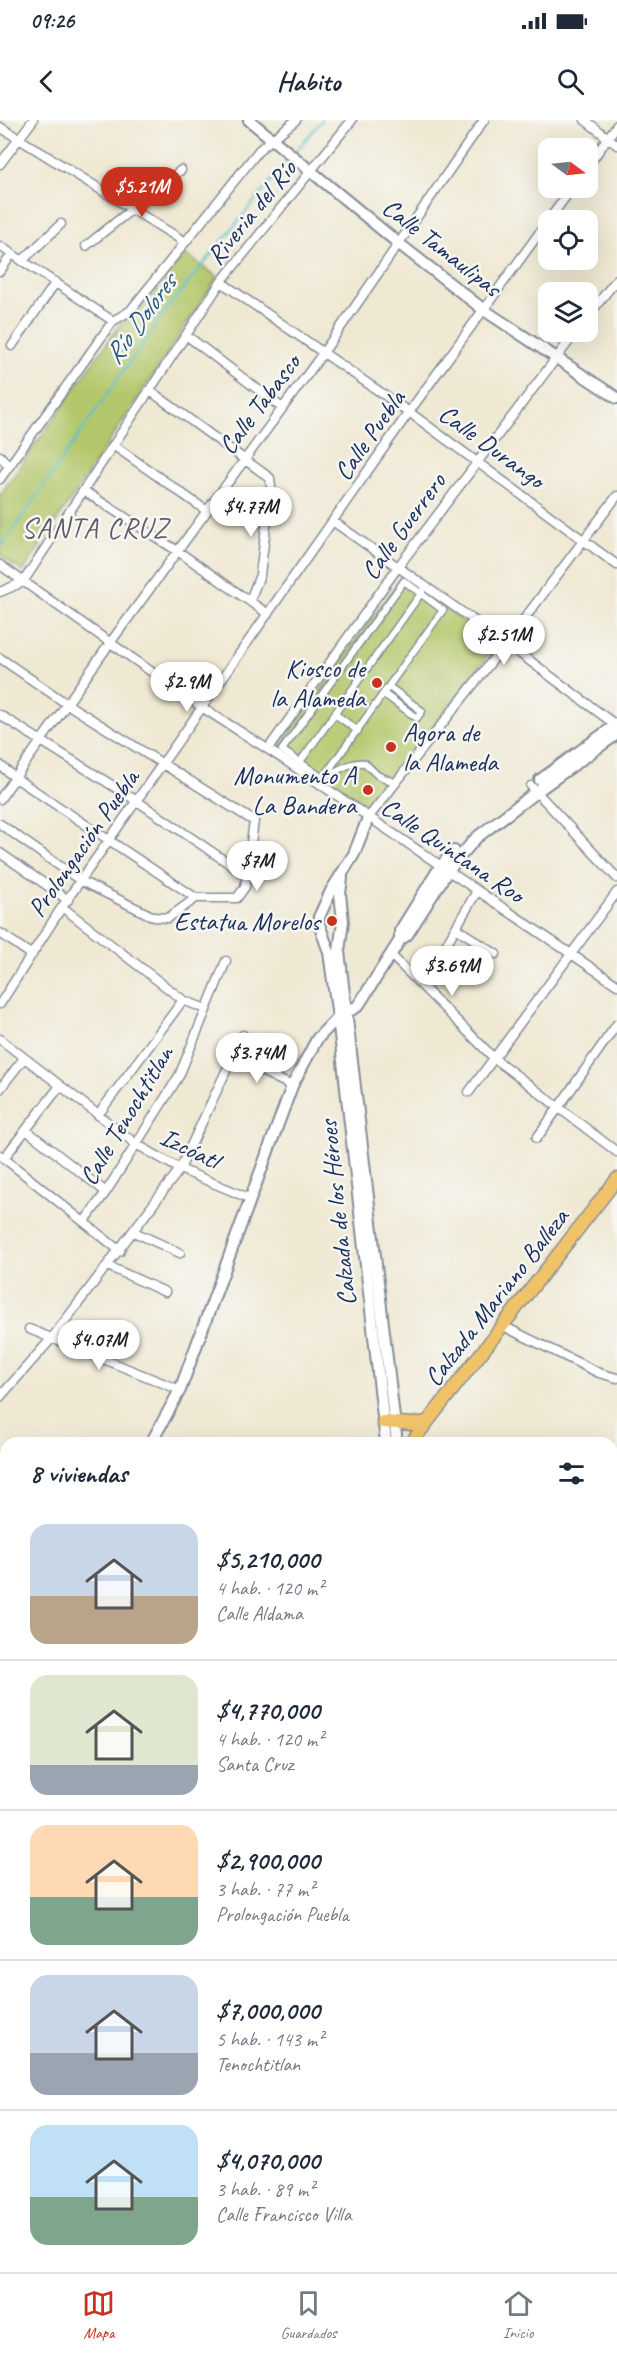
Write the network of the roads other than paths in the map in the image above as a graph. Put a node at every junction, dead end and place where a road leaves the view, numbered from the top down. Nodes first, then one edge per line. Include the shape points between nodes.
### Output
1 (33, 120) edge
2 (249, 120) edge
3 (296, 120) edge
4 (352, 120) edge
5 (484, 120) edge
6 (585, 120) edge
7 (617, 125) edge
8 (0, 127) edge
9 (19, 138) junction
10 (608, 138) junction
11 (275, 142) junction
12 (617, 145) edge
13 (598, 152) edge
14 (0, 164) edge
15 (307, 168) junction
16 (181, 170) dead end
17 (565, 198) edge
18 (133, 209) junction
19 (61, 224) dead end
20 (185, 242) junction
21 (398, 243) junction
22 (0, 246) edge
23 (86, 246) dead end
24 (12, 254) junction
25 (22, 261) junction
26 (0, 271) edge
27 (617, 279) edge
28 (56, 282) junction
29 (221, 282) junction
30 (598, 303) edge
31 (484, 310) junction
32 (113, 321) junction
33 (186, 336) junction
34 (568, 342) edge
35 (12, 346) dead end
36 (323, 353) junction
37 (555, 358) junction
38 (150, 390) junction
39 (617, 398) edge
40 (281, 407) junction
41 (410, 412) junction
42 (113, 445) junction
43 (0, 456) edge
44 (245, 457) junction
45 (477, 461) junction
46 (9, 466) junction
47 (0, 479) edge
48 (84, 491) junction
49 (617, 496) edge
50 (207, 511) junction
51 (334, 522) junction
52 (584, 539) junction
53 (179, 552) junction
54 (0, 565) edge
55 (617, 565) edge
56 (398, 567) junction
57 (23, 582) junction
58 (424, 590) junction
59 (0, 592) edge
60 (250, 600) junction
61 (268, 614) junction
62 (110, 643) junction
63 (506, 643) junction
64 (0, 658) edge
65 (389, 687) junction
66 (384, 694) junction
67 (67, 704) junction
68 (203, 708) junction
69 (0, 714) edge
70 (335, 714) junction
71 (616, 727) edge
72 (358, 731) junction
73 (40, 741) junction
74 (268, 749) junction
75 (344, 750) junction
76 (300, 762) junction
77 (164, 764) junction
78 (0, 765) edge
79 (345, 766) junction
80 (324, 776) junction
81 (14, 777) junction
82 (396, 783) junction
83 (533, 789) junction
84 (0, 799) edge
85 (137, 801) junction
86 (368, 818) junction
87 (0, 824) edge
88 (109, 841) junction
89 (0, 853) edge
90 (444, 869) junction
91 (246, 875) junction
92 (342, 875) junction
93 (617, 878) edge
94 (81, 881) junction
95 (477, 891) junction
96 (617, 892) edge
97 (196, 897) junction
98 (65, 904) junction
99 (322, 910) junction
100 (342, 914) junction
101 (321, 928) junction
102 (341, 928) junction
103 (456, 928) junction
104 (0, 933) edge
105 (32, 954) junction
106 (496, 954) dead end
107 (571, 954) junction
108 (392, 955) junction
109 (440, 955) dead end
110 (226, 961) dead end
111 (617, 985) edge
112 (1, 1000) edge
113 (183, 1000) junction
114 (206, 1009) junction
115 (342, 1015) junction
116 (617, 1024) edge
117 (243, 1035) dead end
118 (0, 1039) edge
119 (233, 1057) junction
120 (24, 1058) junction
121 (495, 1059) junction
122 (60, 1086) junction
123 (292, 1086) junction
124 (0, 1089) edge
125 (469, 1092) dead end
126 (559, 1107) junction
127 (98, 1115) junction
128 (26, 1130) junction
129 (537, 1138) dead end
130 (136, 1144) junction
131 (617, 1152) edge
132 (2, 1156) edge
133 (180, 1169) junction
134 (617, 1179) edge
135 (106, 1192) junction
136 (251, 1199) junction
137 (84, 1222) junction
138 (134, 1232) junction
139 (120, 1251) junction
140 (180, 1253) dead end
141 (108, 1266) junction
142 (165, 1292) dead end
143 (503, 1326) junction
144 (29, 1329) dead end
145 (52, 1338) junction
146 (617, 1378) edge
147 (180, 1390) junction
148 (0, 1397) edge
149 (428, 1422) junction
150 (389, 1423) junction
151 (154, 1437) edge
152 (387, 1437) edge
153 (395, 1437) edge
154 (416, 1437) edge

1 - 9 street
2 - 11 street, Calle Tamaulipas
3 - 11 street, Riveria del Río
4 - 15 street, Riveria del Río
5 - 21 street, Calle Tabasco
6 - 10 street
7 - 10 street
8 - 9 street
9 - 14 street
9 - 18 street
10 - 12 street
10 - 13 street
11 - 15 street, Calle Tamaulipas
11 - 20 street, Riveria del Río via 260,149
15 - 21 street, Calle Tamaulipas
15 - 29 street, Riveria del Río
16 - 18 street
17 - 31 street, Calle Puebla
18 - 20 street
18 - 23 street
19 - 25 street
20 - 32 street, Riveria del Río via 130,310
21 - 31 street, Calle Tamaulipas
21 - 36 street, Calle Tabasco
22 - 24 street
24 - 25 street
24 - 26 street
25 - 28 street
27 - 30 street
28 - 32 street
28 - 35 street
29 - 33 street, Riveria del Río
29 - 36 street, Calle Durango
31 - 37 street, Calle Tamaulipas
31 - 41 street, Calle Puebla
32 - 46 street, Riveria del Río
33 - 38 street, Riveria del Río
33 - 40 street
34 - 37 street, Calle Guerrero
36 - 40 street, Calle Tabasco
36 - 41 street, Calle Durango
37 - 39 street, Calle Tamaulipas
37 - 45 street, Calle Guerrero
38 - 42 street, Riveria del Río
38 - 44 street
40 - 44 street, Calle Tabasco
41 - 45 street, Calle Durango
41 - 51 street, Calle Puebla
42 - 48 street, Riveria del Río
42 - 50 street
43 - 46 street
44 - 50 street, Calle Tabasco
44 - 60 street via 270,478 271,487 260,575
45 - 52 street, Calle Durango
45 - 56 street, Calle Guerrero
46 - 47 street, Riveria del Río
48 - 53 street
48 - 57 street, Riveria del Río
49 - 52 street
50 - 53 street, Calle Tabasco
51 - 56 street
51 - 61 street, Calle Puebla
52 - 55 street, Calle Durango
52 - 63 street
53 - 60 street
53 - 62 street, Calle Tabasco
54 - 57 street, Calle Quintana Roo
56 - 58 street
56 - 74 street, Calle Guerrero
57 - 59 street
57 - 62 street, Calle Quintana Roo
58 - 63 street
58 - 65 street via 443,610
58 - 70 street
58 - 76 street via 404,581 282,750
60 - 61 street
61 - 68 street, Calle Puebla
62 - 67 street, Calle Tabasco
62 - 68 street, Calle Quintana Roo
63 - 71 street
63 - 82 street
64 - 67 street
65 - 66 street
65 - 66 street via 422,711 417,718
66 - 72 street
67 - 73 street, Calle Tabasco
67 - 77 street
68 - 74 street, Calle Quintana Roo
68 - 77 street, Prolongación Puebla
69 - 73 street
70 - 72 street
70 - 76 street
71 - 83 street
72 - 75 street
73 - 81 street, Calle Tabasco
73 - 85 street
74 - 86 street, Calle Quintana Roo
75 - 79 street
75 - 80 street
76 - 80 street
77 - 85 street, Prolongación Puebla
77 - 91 street via 254,821
78 - 81 street
79 - 80 street
79 - 82 street via 365,763 377,775
81 - 84 street, Calle Tabasco
81 - 88 street
82 - 86 street
83 - 90 street via 471,834
83 - 93 street
85 - 88 street, Prolongación Puebla
85 - 91 street
86 - 90 street, Calle Quintana Roo
86 - 92 street
87 - 94 street
88 - 94 street, Prolongación Puebla
88 - 97 street
89 - 98 street
90 - 95 street, Calle Quintana Roo
90 - 108 street via 400,931
91 - 97 street via 245,887 237,898
92 - 99 street, Calzada de los Héroes
92 - 100 street, Calzada de los Héroes
94 - 97 street via 154,917 168,918
94 - 98 street, Prolongación Puebla
95 - 103 street
95 - 107 street, Calle Quintana Roo
96 - 107 street
98 - 105 street, Prolongación Puebla
98 - 113 street
99 - 100 street via 337,908
99 - 101 street, Calzada de los Héroes
100 - 102 street, Calzada de los Héroes
101 - 102 street via 326,932
101 - 115 street, Calzada de los Héroes
102 - 115 street, Calzada de los Héroes
103 - 106 street
103 - 109 street
104 - 105 street
105 - 112 street, Prolongación Puebla
107 - 111 street, Calle Quintana Roo
107 - 121 street
108 - 115 street via 358,1006
108 - 121 street
110 - 114 street, Calle Tenochtitlan
113 - 114 street
113 - 127 street
114 - 130 street, Calle Tenochtitlan via 179,1076
115 - 123 street via 316,1039
115 - 150 street, Calzada de los Héroes
116 - 126 street
117 - 119 street
118 - 120 street, Izcóatl
119 - 123 street
119 - 133 street
120 - 122 street, Izcóatl
120 - 124 street
121 - 125 street
121 - 126 street
122 - 127 street, Izcóatl
122 - 128 street
123 - 136 street
126 - 129 street
126 - 131 street
127 - 130 street, Izcóatl
128 - 132 street
128 - 135 street
130 - 133 street, Izcóatl
130 - 135 street, Calle Tenochtitlan
132 - 137 street
133 - 136 street, Izcóatl
133 - 138 street
134 - 143 main road, Calzada Mariano Balleza
135 - 137 street, Calle Tenochtitlan
136 - 147 street
137 - 139 street
138 - 139 street
138 - 140 street
139 - 141 street
141 - 142 street
141 - 145 street
143 - 146 street via 598,1373
143 - 149 main road, Calzada Mariano Balleza
144 - 145 street
145 - 147 street
145 - 148 street
147 - 151 street
149 - 150 main road
149 - 154 main road, Calzada Mariano Balleza
150 - 152 street, Calzada de los Héroes
150 - 153 street, Calzada de los Héroes

